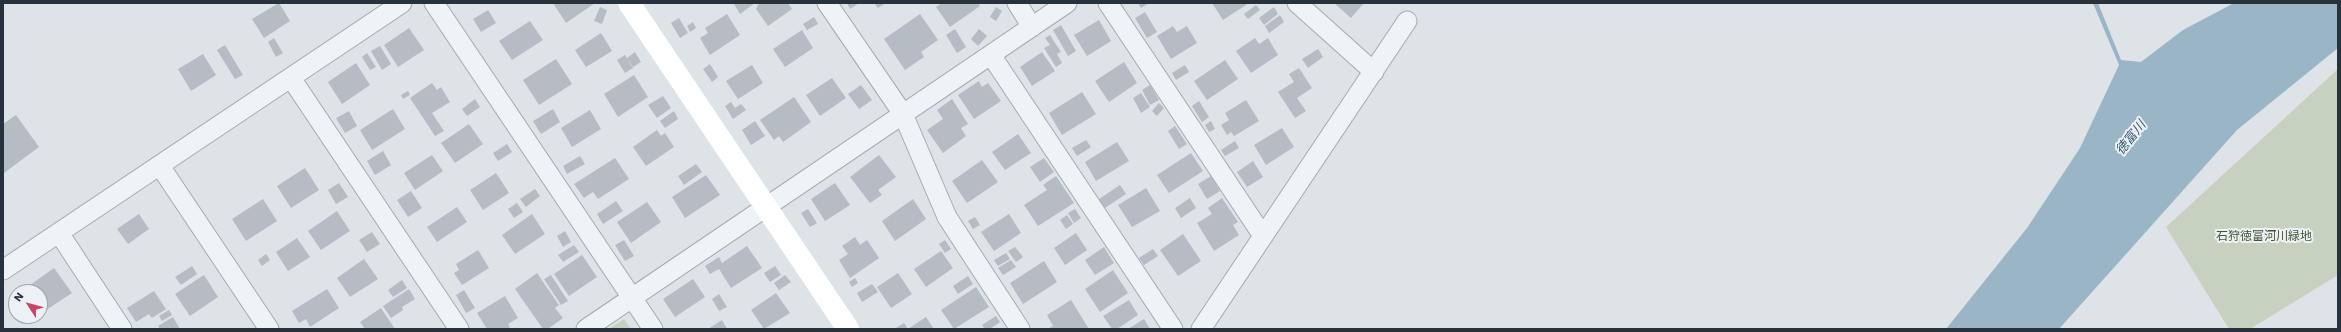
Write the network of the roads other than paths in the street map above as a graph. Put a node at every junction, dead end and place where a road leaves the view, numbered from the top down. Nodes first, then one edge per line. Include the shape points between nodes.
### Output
1 (402, 3) edge
2 (434, 3) edge
3 (629, 3) edge
4 (828, 3) edge
5 (1017, 3) edge
6 (1067, 3) edge
7 (1108, 3) edge
8 (1298, 3) edge
9 (1407, 21) dead end
10 (1032, 27) junction
11 (991, 55) junction
12 (1374, 72) junction
13 (291, 78) junction
14 (903, 114) junction
15 (160, 166) junction
16 (766, 207) junction
17 (59, 233) junction
18 (1263, 236) junction
19 (3, 270) edge
20 (632, 298) junction
21 (122, 329) edge
22 (268, 329) edge
23 (459, 329) edge
24 (586, 329) edge
25 (653, 329) edge
26 (848, 329) edge
27 (1020, 329) edge
28 (1172, 329) edge
29 (1202, 329) edge

1 - 13 street
2 - 20 street
3 - 16 street
4 - 14 street
5 - 10 street
6 - 10 street
7 - 18 street
8 - 12 street
9 - 12 street
10 - 11 street
11 - 14 street
11 - 28 street
12 - 18 street
13 - 15 street
13 - 23 street
14 - 16 street
14 - 27 street via 947,217
15 - 17 street
15 - 22 street
16 - 20 street
16 - 26 street
17 - 19 street
17 - 21 street
18 - 29 street
20 - 24 street
20 - 25 street

